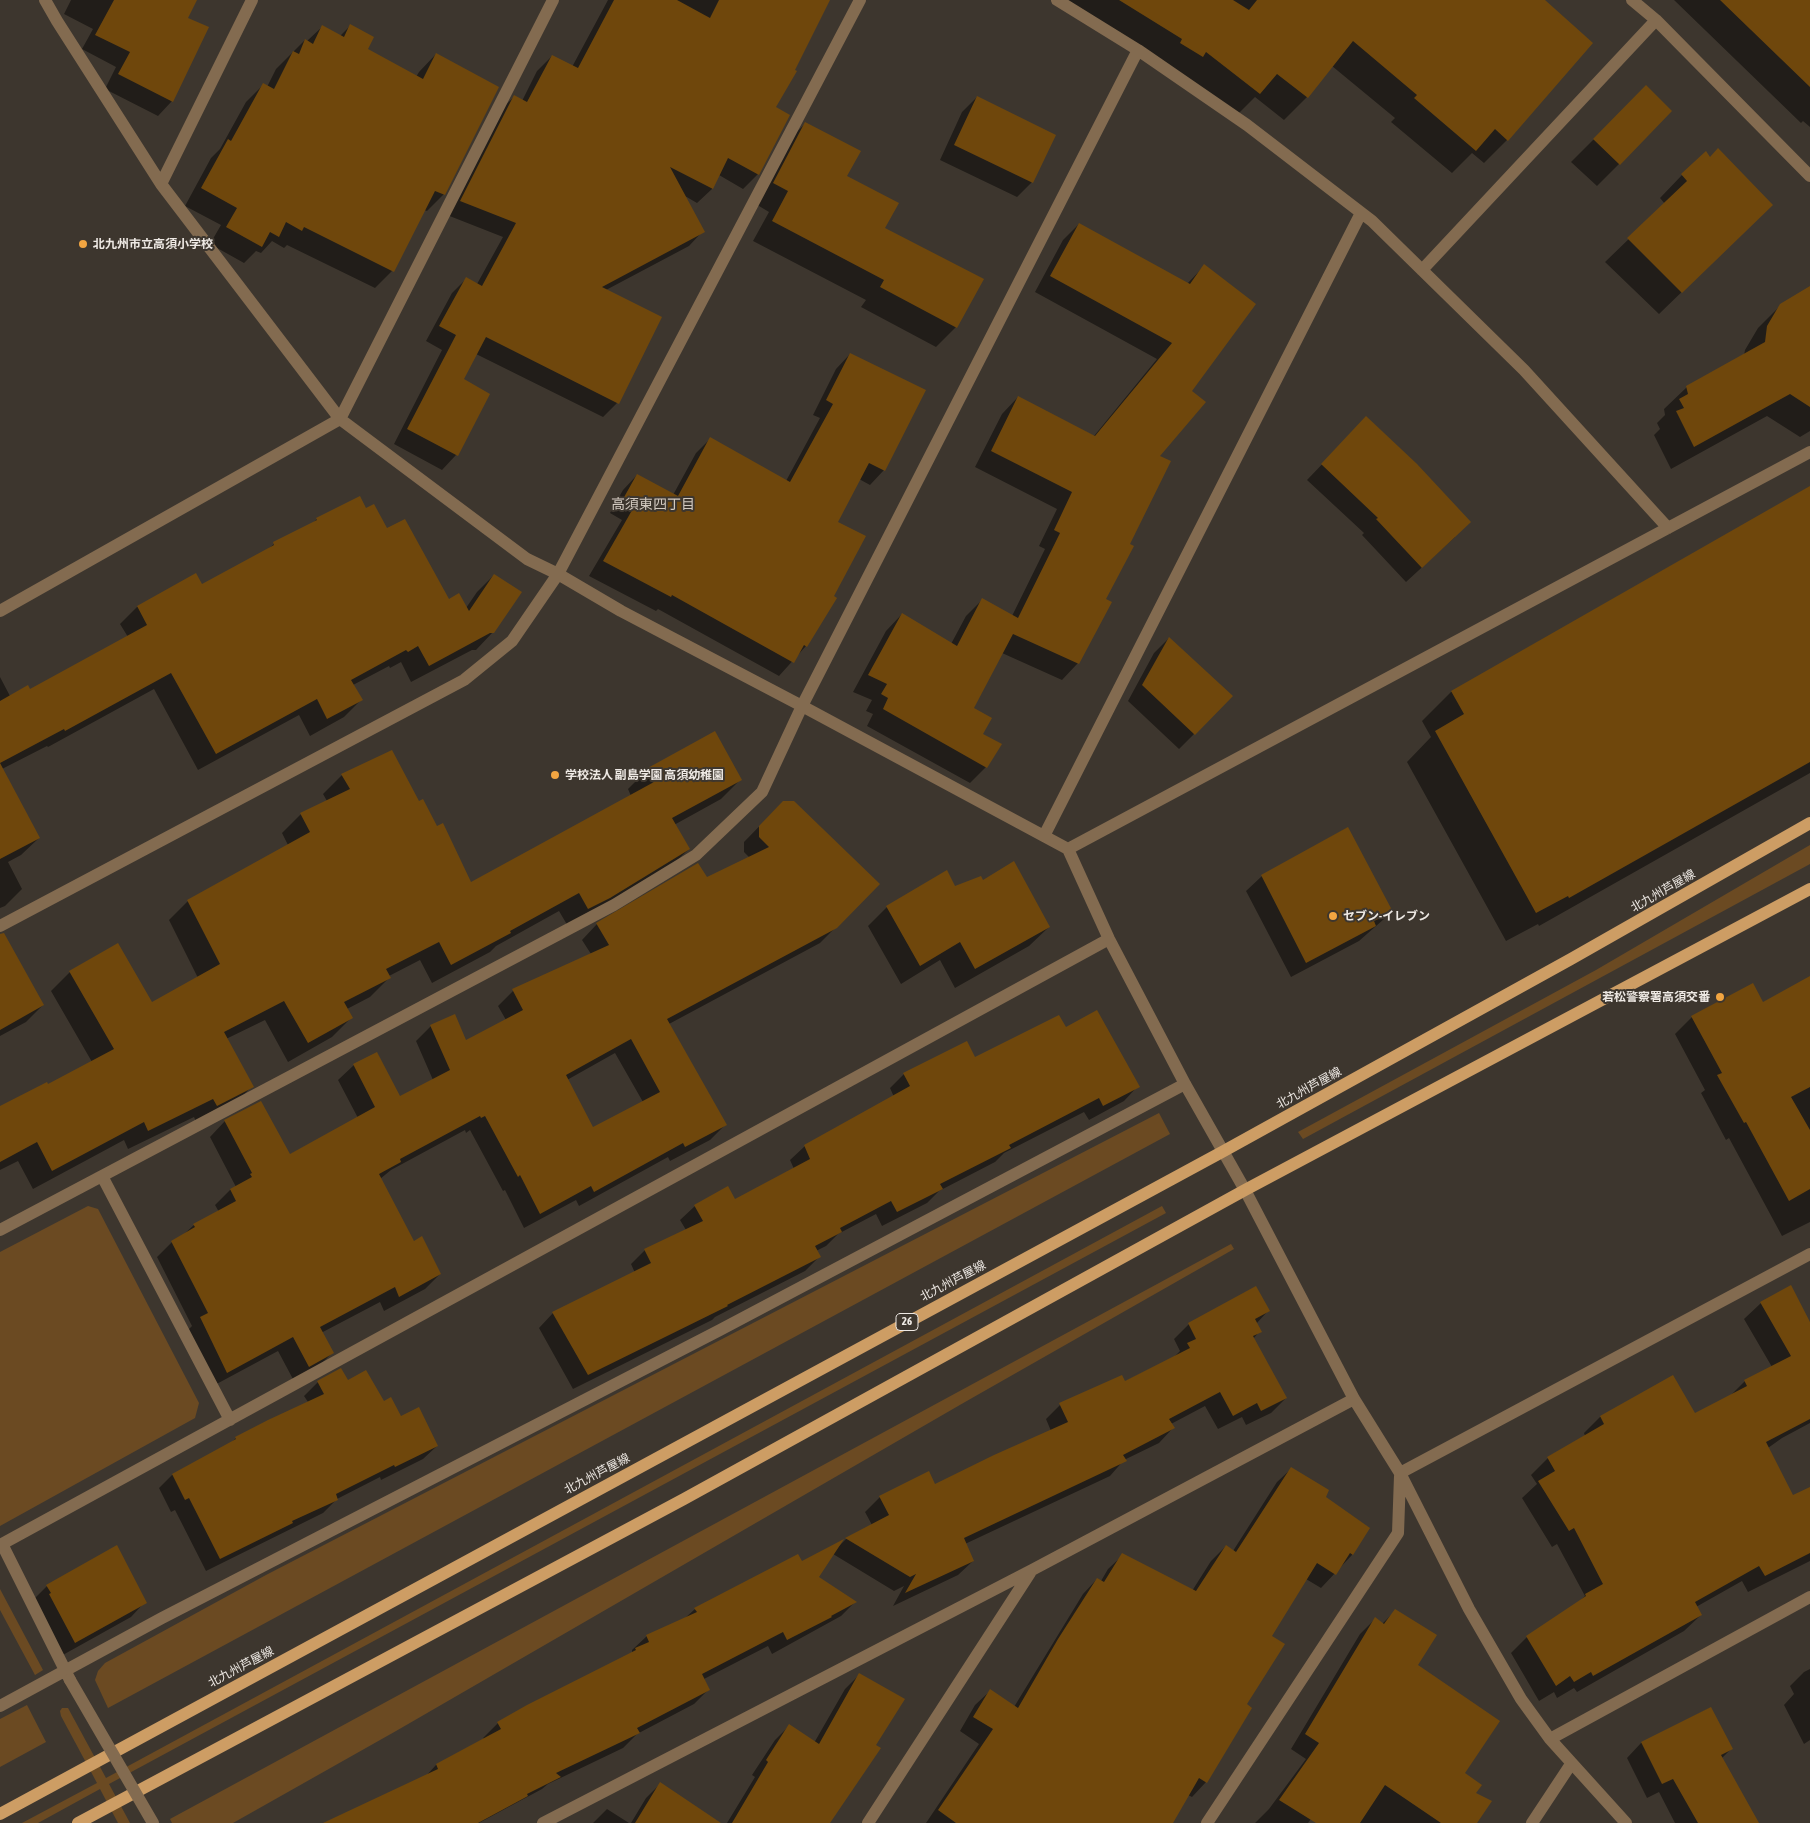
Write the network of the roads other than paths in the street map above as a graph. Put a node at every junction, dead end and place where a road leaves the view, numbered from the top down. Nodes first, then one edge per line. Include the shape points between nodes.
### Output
1 (45, 0) edge
2 (252, 0) edge
3 (553, 0) edge
4 (860, 0) edge
5 (1057, 0) edge
6 (1632, 0) edge
7 (1656, 20) junction
8 (1138, 50) junction
9 (1810, 176) edge
10 (161, 184) junction
11 (1361, 213) junction
12 (1422, 270) junction
13 (340, 419) junction
14 (1810, 452) edge
15 (1668, 528) junction
16 (558, 574) junction
17 (0, 611) edge
18 (802, 706) junction
19 (1810, 823) edge
20 (1044, 836) junction
21 (1068, 849) junction
22 (1810, 889) edge
23 (0, 926) edge
24 (1109, 939) junction
25 (1185, 1084) junction
26 (1222, 1152) junction
27 (102, 1176) junction
28 (1245, 1190) junction
29 (0, 1230) edge
30 (1810, 1254) edge
31 (1354, 1399) junction
32 (230, 1420) junction
33 (1400, 1473) junction
34 (1032, 1570) junction
35 (1810, 1597) edge
36 (68, 1675) junction
37 (0, 1706) edge
38 (1550, 1739) junction
39 (1571, 1764) junction
40 (0, 1814) edge
41 (78, 1823) edge
42 (153, 1823) edge
43 (543, 1823) edge
44 (868, 1823) edge
45 (1207, 1823) edge
46 (1532, 1823) edge
47 (1626, 1823) edge

1 - 10 street
2 - 10 street
3 - 13 street
4 - 16 street
5 - 8 street
6 - 7 street
7 - 9 street
7 - 12 street
8 - 11 street via 1247,125
8 - 18 street
10 - 13 street
11 - 12 street
11 - 20 street
12 - 15 street via 1524,370
13 - 16 street via 527,559
13 - 17 street
14 - 15 street
15 - 21 street
16 - 18 street via 621,611
16 - 23 street via 512,641 464,680
18 - 20 street
18 - 27 street via 762,792 696,855 614,905
19 - 26 main road, 北九州芦屋線 / 26
20 - 21 street
21 - 24 street
22 - 28 main road
24 - 25 street
24 - 32 street
25 - 26 street
25 - 36 street via 720,1330 391,1498
26 - 28 street
26 - 40 main road, 北九州芦屋線 / 26
27 - 29 street
27 - 32 street
28 - 31 street
28 - 41 main road via 675,1504
30 - 33 street
31 - 33 street
31 - 34 street
32 - 36 street via 2,1544
33 - 38 street via 1469,1609 1521,1699
33 - 45 street via 1398,1533
34 - 43 street
34 - 44 street
35 - 38 street
36 - 37 street
36 - 42 street, bridge
38 - 39 street
39 - 46 street
39 - 47 street

